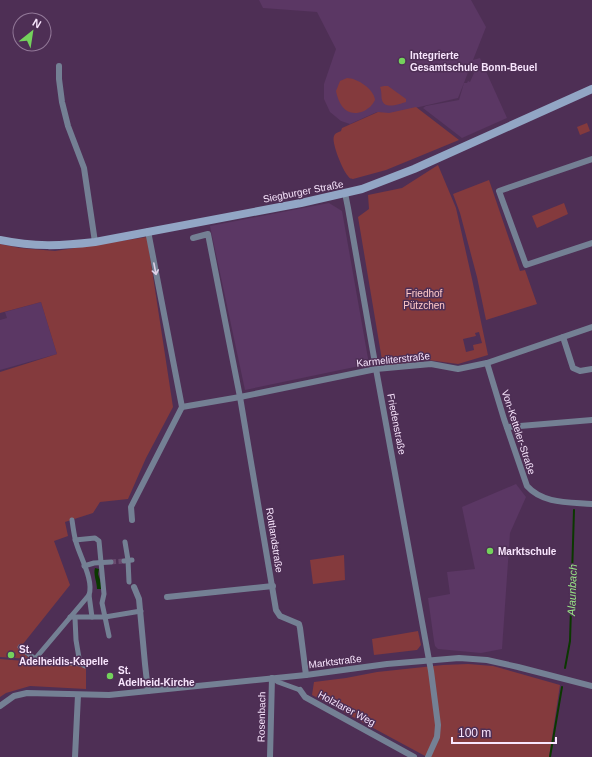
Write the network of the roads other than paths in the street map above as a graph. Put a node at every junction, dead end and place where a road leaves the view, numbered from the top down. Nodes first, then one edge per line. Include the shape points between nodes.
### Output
1 (59, 66) dead end
2 (592, 89) edge
3 (592, 159) edge
4 (345, 193) junction
5 (148, 231) junction
6 (193, 238) dead end
7 (0, 240) edge
8 (95, 242) junction
9 (592, 243) edge
10 (592, 327) edge
11 (563, 337) junction
12 (487, 362) junction
13 (376, 369) junction
14 (592, 369) edge
15 (240, 397) junction
16 (182, 407) junction
17 (592, 420) edge
18 (507, 427) junction
19 (592, 504) edge
20 (72, 520) dead end
21 (132, 520) dead end
22 (75, 540) junction
23 (128, 546) dead end
24 (111, 562) tunnel mouth
25 (101, 563) junction
26 (84, 566) junction
27 (129, 582) dead end
28 (272, 586) junction
29 (134, 587) dead end
30 (89, 595) junction
31 (167, 596) dead end
32 (141, 611) junction
33 (73, 617) junction
34 (92, 617) junction
35 (105, 617) junction
36 (109, 636) dead end
37 (20, 647) dead end
38 (79, 658) junction
39 (35, 659) junction
40 (429, 660) junction
41 (74, 663) junction
42 (306, 674) junction
43 (272, 678) junction
44 (592, 686) edge
45 (300, 690) joint
46 (148, 691) junction
47 (78, 695) junction
48 (0, 706) edge
49 (75, 757) edge
50 (270, 757) edge
51 (414, 757) edge
52 (428, 757) edge

1 - 8 street via 62,102 84,168
2 - 4 main road, Siegburger Straße via 414,169
3 - 9 street via 499,191 526,265
4 - 5 main road, Siegburger Straße
4 - 13 street, Friedenstraße
5 - 8 main road, Siegburger Straße
5 -> 16 street
6 - 15 street via 208,234
7 - 8 main road, Siegburger Straße via 48,246
10 - 11 street, Karmeliterstraße
11 - 12 street, Karmeliterstraße
11 - 14 street via 573,368 580,371
12 - 13 street, Karmeliterstraße via 458,369 431,364
12 - 18 street, Von-Ketteler-Straße
13 - 15 street, Karmeliterstraße
13 - 40 street, Friedenstraße
15 - 16 street, Karmeliterstraße
15 - 28 street, Rottlandstraße
16 - 21 street via 131,506
17 - 18 street
18 - 19 street, Von-Ketteler-Straße via 527,486 532,492 551,500
20 - 22 street
22 - 25 street via 98,539
22 - 26 street
23 - 27 street
24 - 25 street
25 - 26 street
25 - 35 street
26 - 30 street via 91,589
28 - 31 street
28 - 42 street, Rottlandstraße via 276,610 280,616 299,624
29 - 32 street
30 - 33 street
30 - 34 street
32 - 35 street
32 - 46 street
33 - 34 street
33 - 38 street
33 - 39 street
34 - 35 street
35 - 36 street
37 - 39 street
38 - 41 street
38 - 41 street via 83,665
39 - 41 street
40 - 42 street, Marktstraße
40 - 44 street, Marktstraße via 487,660
40 - 52 street, Friedenstraße via 438,725 437,737
42 - 43 street, Marktstraße
43 - 45 street, Holzlarer Weg
43 - 46 street, Marktstraße
43 - 50 street, Rosenbach
45 - 51 street, Holzlarer Weg via 305,697
46 - 47 street, Marktstraße
47 - 48 street, Marktstraße via 42,692 20,694
47 - 49 street

